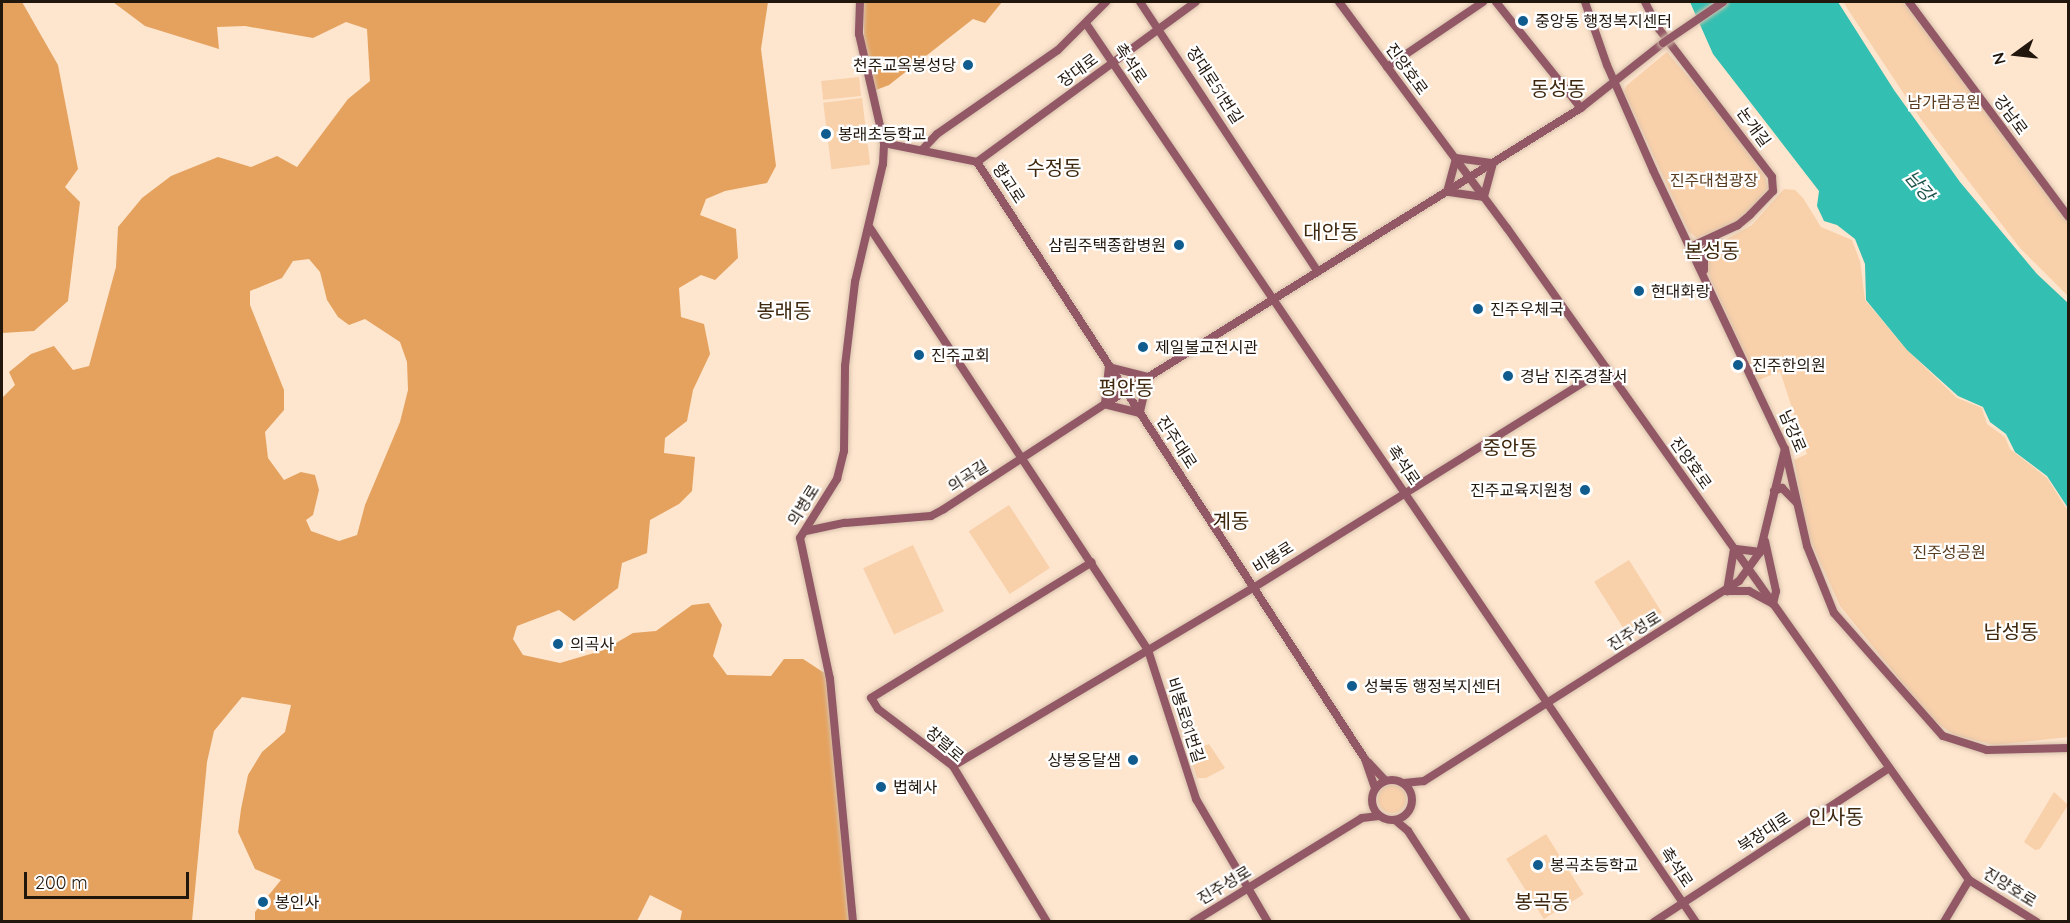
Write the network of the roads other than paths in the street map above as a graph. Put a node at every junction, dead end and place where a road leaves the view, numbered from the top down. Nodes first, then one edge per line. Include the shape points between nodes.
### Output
1 (860, 2) edge
2 (1106, 2) edge
3 (1140, 2) edge
4 (1196, 2) edge
5 (1339, 2) edge
6 (1483, 2) edge
7 (1496, 2) edge
8 (1585, 2) edge
9 (1645, 2) edge
10 (1723, 2) edge
11 (1909, 2) edge
12 (1087, 25) junction
13 (1160, 28) junction
14 (1113, 63) junction
15 (1387, 67) junction
16 (1615, 83) junction
17 (1581, 108) junction
18 (884, 143) junction
19 (922, 150) junction
20 (1456, 158) junction
21 (977, 162) junction
22 (1493, 162) junction
23 (1470, 176) junction
24 (1446, 192) junction
25 (1484, 196) junction
26 (2068, 216) edge
27 (870, 228) junction
28 (1729, 230) junction
29 (1690, 247) junction
30 (1318, 272) junction
31 (1705, 279) junction
32 (1274, 300) junction
33 (1109, 367) junction
34 (1606, 368) junction
35 (1148, 377) junction
36 (1125, 392) junction
37 (1105, 404) junction
38 (1140, 413) junction
39 (1785, 449) junction
40 (1024, 458) junction
41 (1774, 490) junction
42 (1405, 493) junction
43 (1798, 506) junction
44 (806, 531) junction
45 (1765, 534) junction
46 (1734, 549) junction
47 (1760, 552) junction
48 (1092, 562) junction
49 (1749, 569) junction
50 (1253, 588) junction
51 (1726, 591) junction
52 (1773, 604) junction
53 (1148, 650) junction
54 (1548, 703) junction
55 (2068, 748) edge
56 (1365, 759) junction
57 (953, 766) junction
58 (1889, 768) junction
59 (1385, 780) junction
60 (1424, 781) junction
61 (1404, 783) junction
62 (1375, 788) junction
63 (1412, 795) junction
64 (1372, 806) junction
65 (1406, 815) junction
66 (1378, 816) junction
67 (1362, 818) junction
68 (1395, 820) junction
69 (1408, 831) junction
70 (1969, 880) junction
71 (1247, 888) junction
72 (1683, 903) junction
73 (854, 921) edge
74 (1047, 921) edge
75 (1193, 921) edge
76 (1268, 921) edge
77 (1467, 921) edge
78 (1654, 921) edge
79 (1696, 921) edge
80 (1944, 921) edge
81 (2037, 921) edge

1 - 18 street via 859,34
2 - 12 street
3 - 13 street, 장대로51번길
4 - 13 street, 장대로
5 - 15 street, 진양호로
6 - 15 street
7 - 17 street
8 - 16 street, 남강로
9 - 28 street, 논개길 via 1659,29 1772,177 1773,191
10 - 16 street, bridge via 1663,43
11 - 26 street, 강남로
12 - 14 street, 촉석로
12 - 19 street via 1006,88 938,134
13 - 14 street, 장대로
13 - 30 street, 장대로51번길
14 - 21 street, 장대로
14 - 32 street, 촉석로
15 - 20 street, 진양호로
16 - 17 street
16 - 29 street, 남강로
17 - 22 street
18 - 19 street, 향교로
18 - 27 street, 의병로
19 - 21 street, 향교로
20 - 22 street
20 - 23 street, 진양호로
20 - 24 street
21 - 33 street, 향교로
22 - 23 street
22 - 25 street
23 - 24 street
23 - 25 street, 진양호로
24 - 25 street
24 - 30 street
25 - 34 street, 진양호로
27 - 40 street, 비봉로81번길
27 - 44 street, 의병로 via 855,282 845,366 843,451 837,480
28 - 29 street, 논개길
28 - 31 street via 1711,241 1704,252
29 - 31 street, 남강로
30 - 32 street
31 - 39 street, 남강로
32 - 35 street
32 - 42 street, 촉석로
33 - 35 street
33 - 36 street, 향교로
33 - 37 street
34 - 42 street, 비봉로
34 - 46 street, 진양호로
35 - 36 street
35 - 38 street
36 - 37 street, 의곡길
36 - 38 street, 진주대로
37 - 38 street
37 - 40 street, 의곡길
38 - 50 street, 진주대로
39 - 41 street, 진주성로
39 - 43 street, 남강로
40 - 44 street, 의곡길 via 931,516 845,523
40 - 48 street, 비봉로81번길
41 - 43 street via 1782,488
41 - 45 street, 진주성로
42 - 50 street, 비봉로
42 - 54 street, 촉석로
43 - 55 street, 남강로 via 1807,546 1834,613 1943,736 1987,750
44 - 73 street, 의병로 via 800,538 830,678
45 - 47 street, 진주성로
45 - 52 street via 1776,591
46 - 47 street
46 - 49 street, 진양호로
46 - 51 street
47 - 49 street, 진주성로
48 - 53 street, 비봉로81번길
48 - 57 street, 창렬로 via 871,699 878,709
49 - 51 street, 진주성로
49 - 52 street, 진양호로
50 - 53 street, 비봉로
50 - 56 street, 진주대로
51 - 52 street via 1749,591
51 - 54 street, 진주성로
52 - 58 street, 진양호로
53 - 57 street, 비봉로
53 - 71 street, 비봉로81번길 via 1196,799
54 - 60 street, 진주성로
54 - 72 street, 촉석로
56 - 59 street, 진주대로
56 - 62 street, 진주대로
57 - 74 street, 창렬로
58 - 70 street, 진양호로
58 - 72 street, 북장대로
59 - 61 street
59 - 62 street
60 - 61 street
60 - 63 street
61 - 63 street
62 - 64 street
63 - 65 street
64 - 66 street
64 - 67 street
65 - 68 street
65 - 69 street
66 - 67 street
66 - 68 street
67 - 71 street, 진주성로
68 - 69 street
69 - 77 street
70 - 80 street
70 - 81 street, 진양호로
71 - 75 street, 진주성로
71 - 76 street, 비봉로81번길
72 - 78 street, 북장대로
72 - 79 street, 촉석로

